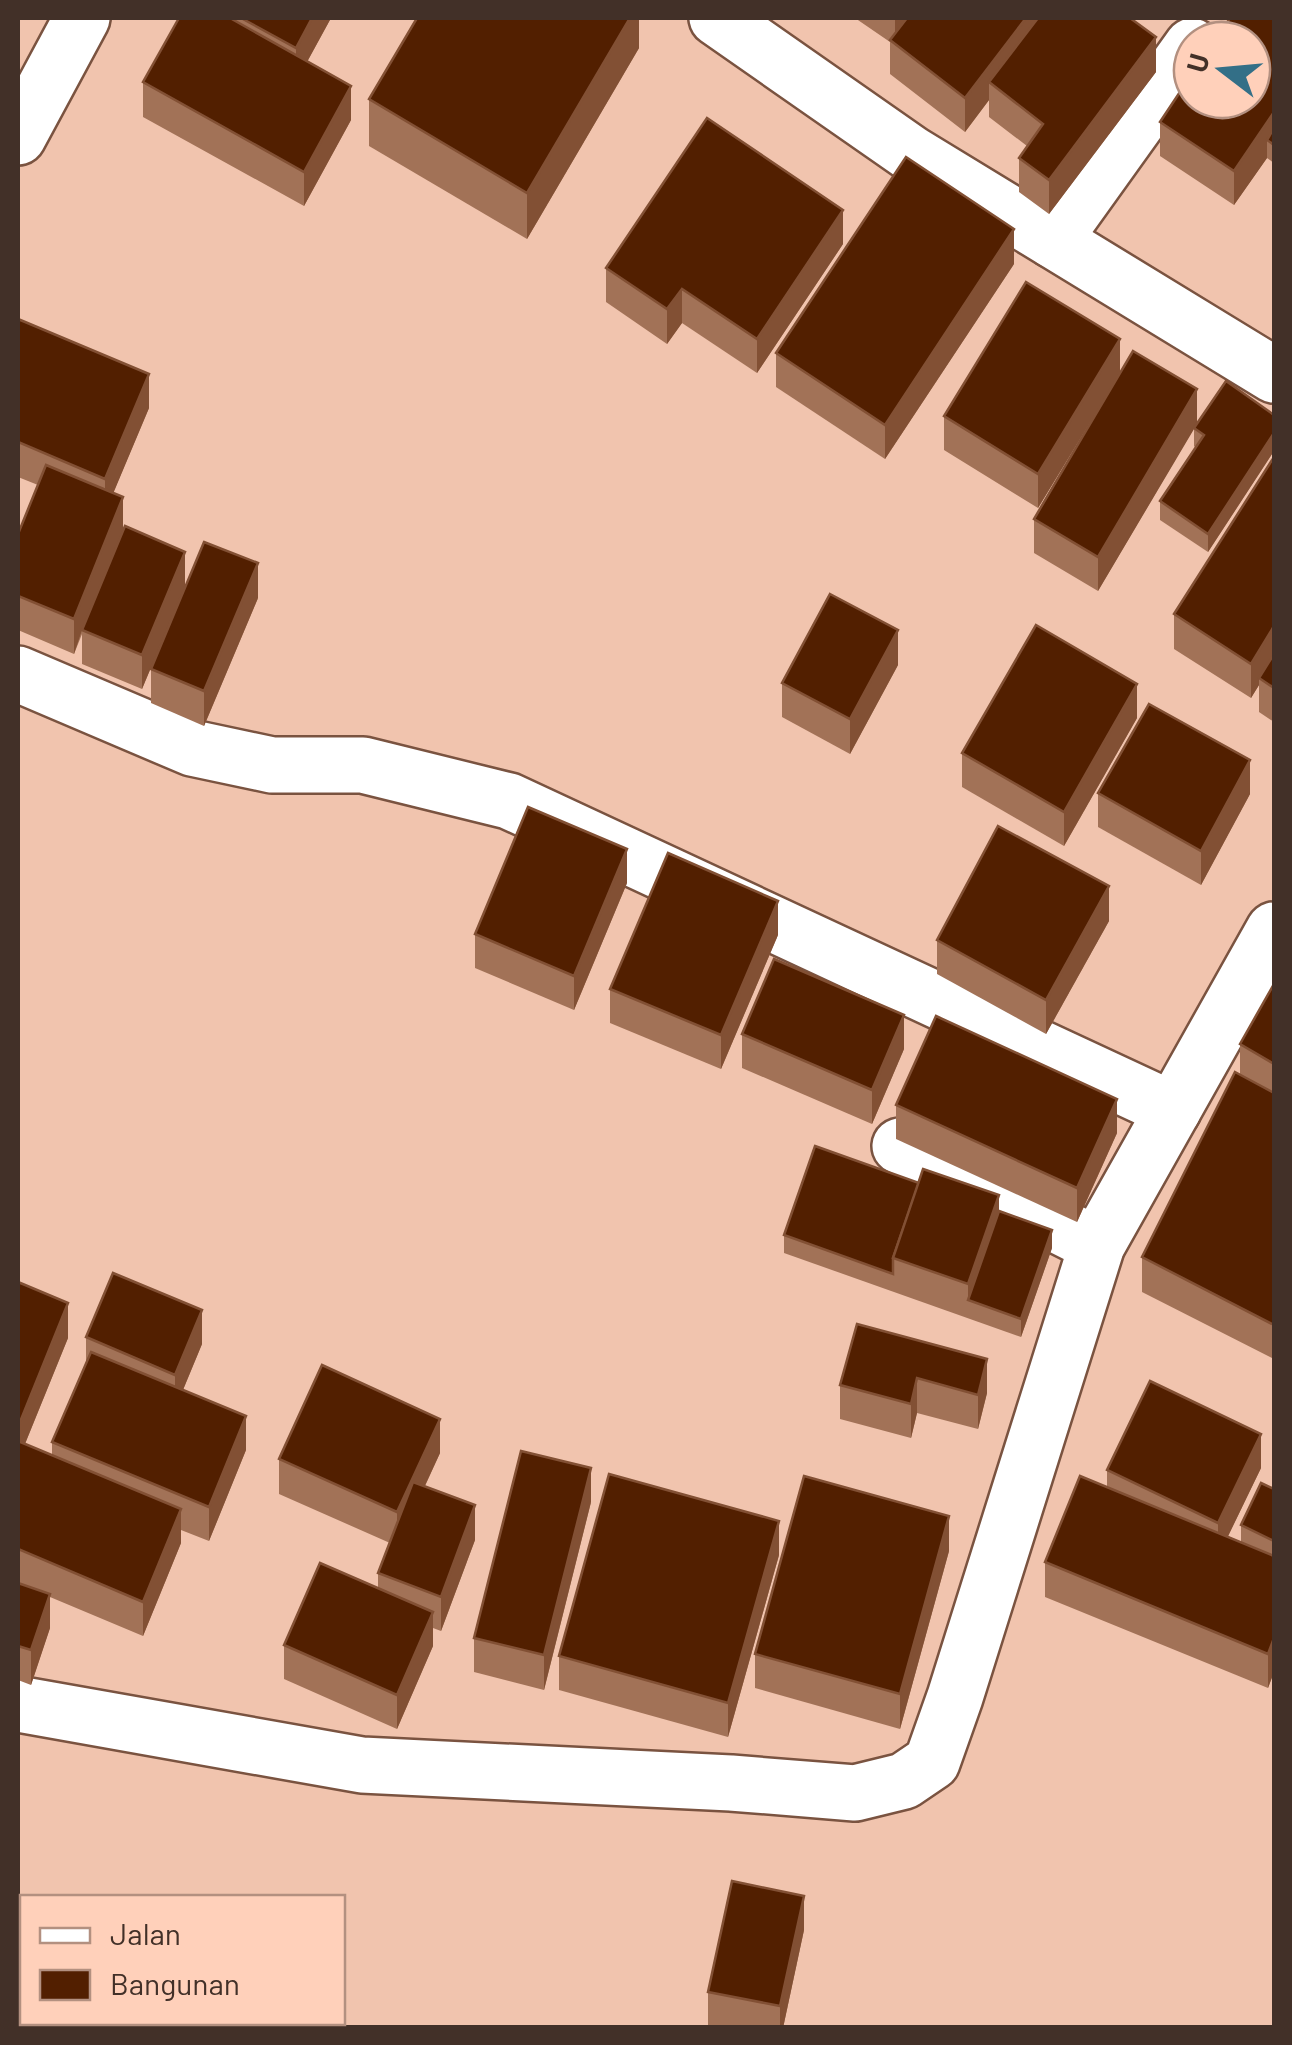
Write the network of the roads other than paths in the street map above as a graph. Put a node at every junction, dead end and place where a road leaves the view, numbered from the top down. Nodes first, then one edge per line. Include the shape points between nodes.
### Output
1 (82, 18) edge
2 (717, 18) edge
3 (1172, 74) edge
4 (18, 137) edge
5 (1053, 240) junction
6 (1274, 375) edge
7 (18, 674) edge
8 (1274, 930) edge
9 (1174, 1110) junction
10 (900, 1146) dead end
11 (1097, 1245) junction
12 (18, 1704) edge

1 - 4 street
2 - 5 street via 912,154
3 - 5 street
5 - 6 street
7 - 9 street via 192,748 272,765 363,765 509,801
8 - 9 street
9 - 11 street
10 - 11 street
11 - 12 street via 950,1714 932,1762 904,1782 854,1793 362,1764

